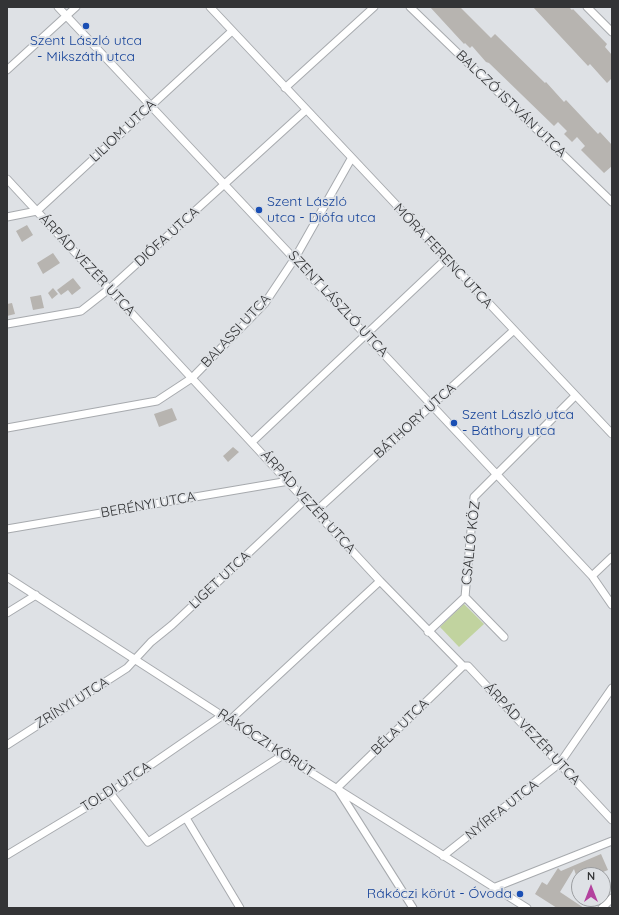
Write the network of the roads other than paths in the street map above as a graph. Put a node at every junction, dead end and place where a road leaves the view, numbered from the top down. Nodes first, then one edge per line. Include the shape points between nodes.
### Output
1 (58, 7) edge
2 (76, 7) edge
3 (210, 7) edge
4 (374, 7) edge
5 (410, 7) edge
6 (588, 7) edge
7 (66, 16) junction
8 (232, 31) junction
9 (612, 32) edge
10 (7, 70) edge
11 (285, 88) junction
12 (151, 105) junction
13 (306, 110) junction
14 (351, 159) junction
15 (7, 179) edge
16 (225, 184) junction
17 (612, 202) edge
18 (37, 211) junction
19 (7, 217) edge
20 (295, 258) junction
21 (446, 259) junction
22 (109, 289) junction
23 (7, 324) edge
24 (513, 331) junction
25 (367, 335) junction
26 (192, 378) junction
27 (575, 396) junction
28 (432, 405) junction
29 (7, 428) edge
30 (612, 434) edge
31 (252, 442) junction
32 (495, 474) junction
33 (289, 481) junction
34 (305, 500) junction
35 (316, 511) junction
36 (7, 529) edge
37 (612, 557) edge
38 (592, 576) junction
39 (7, 577) edge
40 (380, 581) junction
41 (36, 595) junction
42 (465, 597) junction
43 (612, 605) edge
44 (7, 613) edge
45 (428, 632) junction
46 (504, 636) dead end
47 (135, 660) junction
48 (463, 666) junction
49 (612, 688) edge
50 (223, 715) junction
51 (230, 720) junction
52 (7, 745) edge
53 (283, 755) junction
54 (560, 763) junction
55 (337, 788) junction
56 (110, 793) junction
57 (186, 818) junction
58 (612, 820) edge
59 (612, 841) edge
60 (7, 855) edge
61 (444, 856) junction
62 (493, 888) junction
63 (612, 898) edge
64 (240, 908) edge
65 (413, 908) edge
66 (527, 908) edge
67 (602, 908) edge

1 - 7 street, SZENT LÁSZLÓ UTCA
2 - 7 street
3 - 8 street, MÓRA FERENC UTCA
4 - 11 street
5 - 17 street, BALCZÓ ISTVÁN UTCA
6 - 9 street
7 - 10 street
7 - 12 street, SZENT LÁSZLÓ UTCA
8 - 11 street, MÓRA FERENC UTCA
8 - 12 street, LILIOM UTCA
11 - 13 street, MÓRA FERENC UTCA
12 - 16 street, SZENT LÁSZLÓ UTCA
12 - 18 street, LILIOM UTCA
13 - 14 street, MÓRA FERENC UTCA
13 - 16 street, DIÓFA UTCA
14 - 20 street, BALASSI UTCA
14 - 21 street, MÓRA FERENC UTCA
15 - 18 street, ÁRPÁD VEZÉR UTCA
16 - 20 street, SZENT LÁSZLÓ UTCA
16 - 22 street, DIÓFA UTCA
18 - 19 street
18 - 22 street, ÁRPÁD VEZÉR UTCA
20 - 25 street, SZENT LÁSZLÓ UTCA
20 - 26 street, BALASSI UTCA via 265,303
21 - 24 street, MÓRA FERENC UTCA
21 - 25 street
22 - 23 street, DIÓFA UTCA via 81,311
22 - 26 street, ÁRPÁD VEZÉR UTCA
24 - 27 street, MÓRA FERENC UTCA
24 - 28 street, BÁTHORY UTCA
25 - 28 street, SZENT LÁSZLÓ UTCA
25 - 31 street
26 - 29 street, BALASSI UTCA via 157,401
26 - 31 street, ÁRPÁD VEZÉR UTCA
27 - 30 street, MÓRA FERENC UTCA
27 - 32 street, CSALLÓ KÖZ
28 - 32 street, SZENT LÁSZLÓ UTCA
28 - 35 street, BÁTHORY UTCA
31 - 33 street, ÁRPÁD VEZÉR UTCA
32 - 38 street, SZENT LÁSZLÓ UTCA
32 - 42 street, CSALLÓ KÖZ via 474,497
33 - 34 street, ÁRPÁD VEZÉR UTCA
33 - 36 street, BERÉNYI UTCA
34 - 35 street, ÁRPÁD VEZÉR UTCA
34 - 47 street, LIGET UTCA via 151,642
35 - 40 street, ÁRPÁD VEZÉR UTCA
37 - 38 street
38 - 43 street, SZENT LÁSZLÓ UTCA
39 - 41 street, RÁKÓCZI KÖRÚT
40 - 45 street, ÁRPÁD VEZÉR UTCA
40 - 51 street
41 - 44 street
41 - 47 street, RÁKÓCZI KÖRÚT
42 - 45 street, CSALLÓ KÖZ
42 - 46 street, CSALLÓ KÖZ
45 - 48 street, ÁRPÁD VEZÉR UTCA
47 - 50 street, RÁKÓCZI KÖRÚT
47 - 52 street, ZRÍNYI UTCA via 127,668
48 - 54 street, ÁRPÁD VEZÉR UTCA via 468,666
48 - 55 street, BÉLA UTCA
49 - 54 street
50 - 51 street, RÁKÓCZI KÖRÚT
50 - 56 street, TOLDI UTCA
51 - 53 street, RÁKÓCZI KÖRÚT
53 - 55 street, RÁKÓCZI KÖRÚT
53 - 57 street
54 - 58 street, ÁRPÁD VEZÉR UTCA
54 - 61 street, NYÍRFA UTCA
55 - 61 street, RÁKÓCZI KÖRÚT
55 - 65 street
56 - 57 street via 148,842
56 - 60 street, TOLDI UTCA
57 - 64 street
59 - 62 street
61 - 62 street, RÁKÓCZI KÖRÚT
62 - 66 street, RÁKÓCZI KÖRÚT
63 - 67 street

